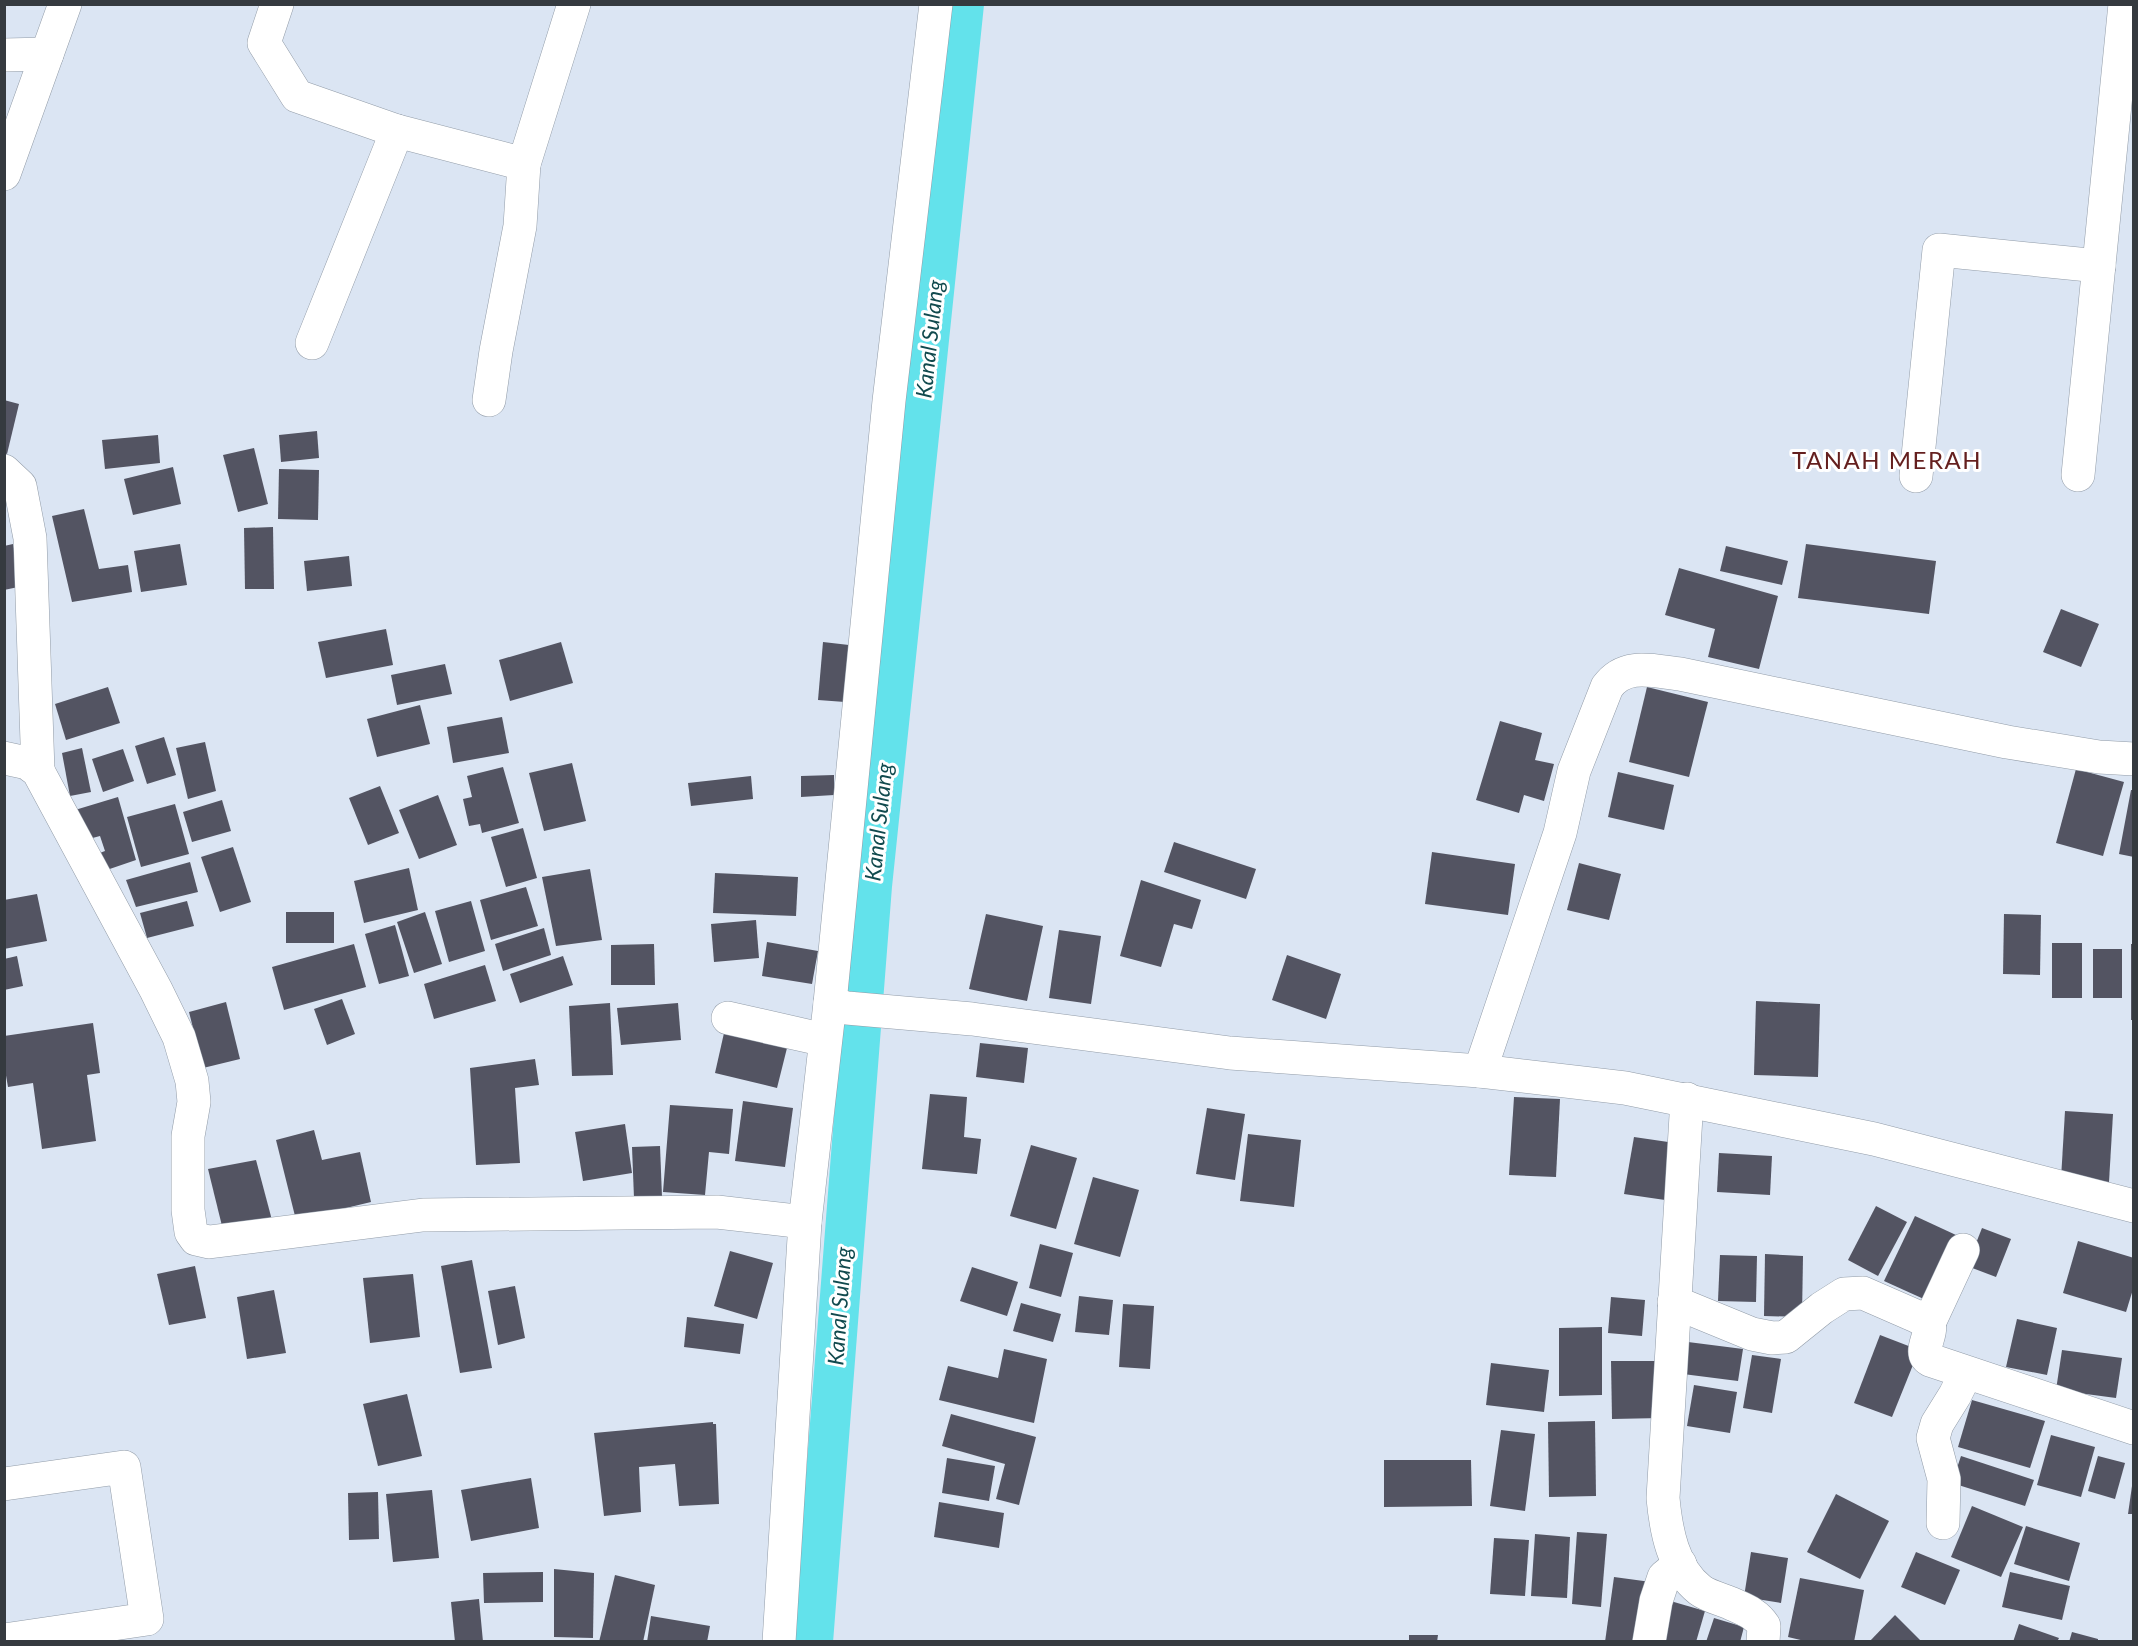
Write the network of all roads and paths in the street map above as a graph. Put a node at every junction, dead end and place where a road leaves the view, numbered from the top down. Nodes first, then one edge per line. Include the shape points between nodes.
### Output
1 (65, 4) edge
2 (277, 4) edge
3 (574, 4) edge
4 (2125, 4) edge
5 (934, 5) edge
6 (47, 54) junction
7 (4, 55) edge
8 (2126, 58) edge
9 (397, 131) junction
10 (524, 164) junction
11 (4, 174) edge
12 (2099, 266) junction
13 (312, 343) dead end
14 (489, 400) dead end
15 (4, 471) edge
16 (1916, 476) dead end
17 (2078, 476) dead end
18 (4, 758) edge
19 (2133, 759) edge
20 (38, 771) junction
21 (839, 1005) junction
22 (728, 1018) dead end
23 (825, 1040) junction
24 (1480, 1071) junction
25 (1687, 1099) junction
26 (2133, 1206) edge
27 (804, 1222) junction
28 (1963, 1250) dead end
29 (1674, 1302) junction
30 (1929, 1323) junction
31 (1966, 1373) junction
32 (2133, 1428) edge
33 (4, 1484) edge
34 (1943, 1523) dead end
35 (1680, 1564) junction
36 (4, 1640) edge
37 (779, 1641) edge
38 (1649, 1641) edge
39 (1763, 1641) edge

1 - 6 street
2 - 9 street via 264,43 297,96
3 - 10 street
4 - 8 street
5 - 21 street via 889,401
6 - 7 street
6 - 11 street
8 - 12 street
9 - 10 street
9 - 13 street
10 - 14 street via 520,226
12 - 16 street via 1939,250
12 - 17 street
15 - 20 street via 20,486 30,538
18 - 20 street via 27,763
19 - 24 street via 2007,742 1680,674 1622,672 1607,687 1574,771 1560,833
20 - 27 street via 179,1037 194,1102 188,1136 189,1210 190,1232 196,1239 208,1242 423,1215 717,1212
21 - 23 street
21 - 24 street via 1230,1053
22 - 23 street
23 - 27 street
24 - 25 street
25 - 26 street via 1874,1139
25 - 29 street
27 - 37 street
28 - 30 street
29 - 30 street via 1752,1334 1772,1338 1786,1337 1822,1308 1845,1294 1855,1293 1863,1293
29 - 35 street via 1664,1498 1670,1542
30 - 31 street via 1926,1358
31 - 32 street
31 - 34 street via 1936,1424 1934,1438 1944,1479
33 - 36 street via 124,1467 147,1619
35 - 38 street via 1664,1577
35 - 39 street via 1702,1592 1752,1612 1764,1626

